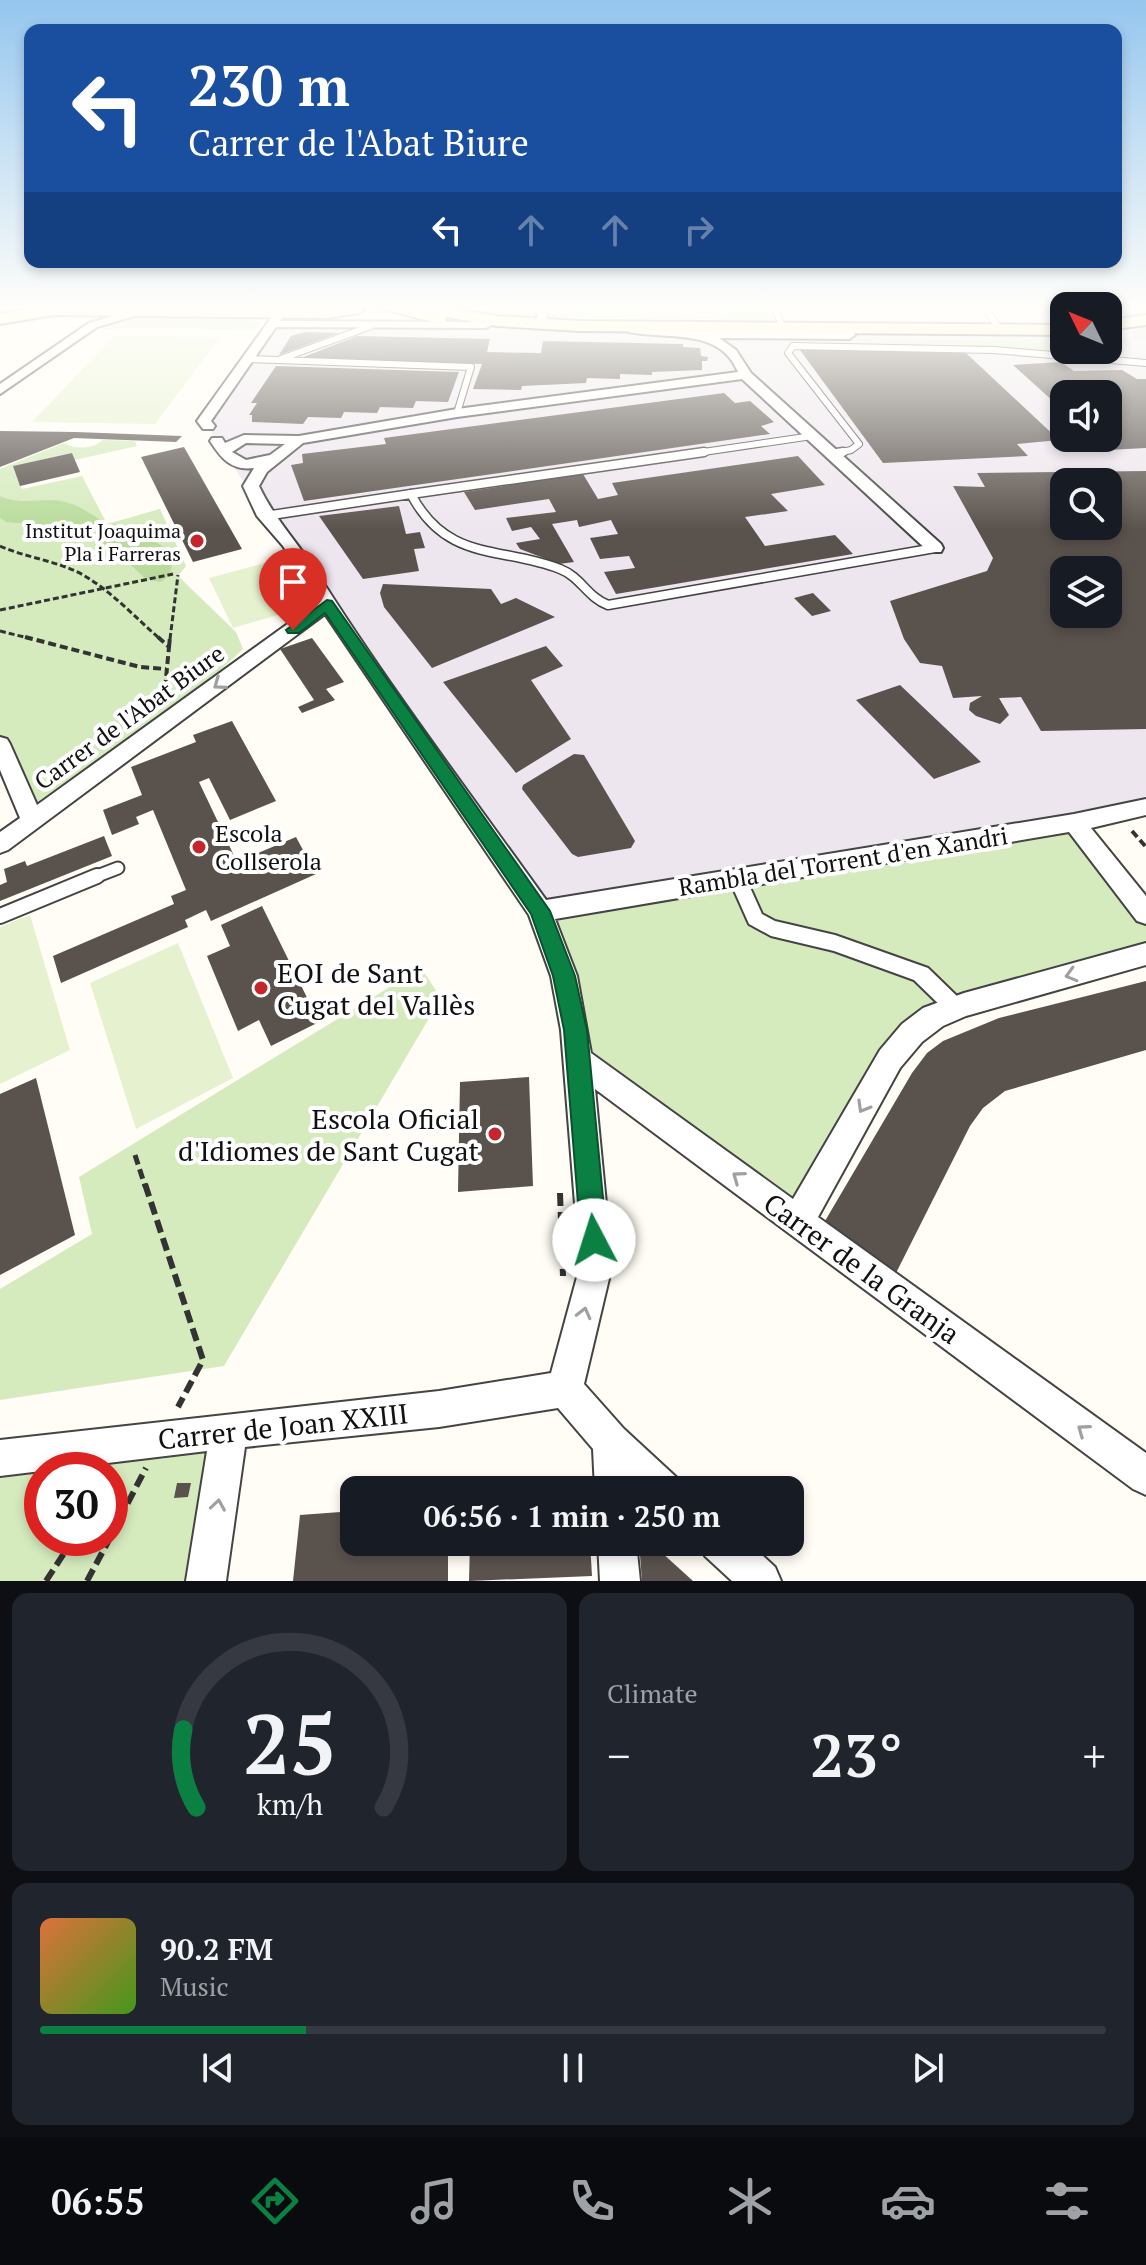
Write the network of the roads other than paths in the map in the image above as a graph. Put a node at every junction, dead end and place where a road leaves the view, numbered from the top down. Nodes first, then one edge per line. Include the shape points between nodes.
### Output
1 (232, 382) edge
2 (467, 382) edge
3 (694, 382) edge
4 (752, 382) edge
5 (810, 382) edge
6 (457, 413) junction
7 (208, 426) junction
8 (812, 436) junction
9 (244, 439) junction
10 (299, 440) junction
11 (267, 441) junction
12 (831, 454) junction
13 (227, 456) junction
14 (275, 456) junction
15 (251, 486) junction
16 (411, 494) junction
17 (263, 512) junction
18 (935, 548) joint
19 (327, 604) junction
20 (0, 744) edge
21 (1146, 807) edge
22 (32, 820) junction
23 (1074, 823) junction
24 (0, 844) edge
25 (118, 868) dead end
26 (738, 879) junction
27 (540, 911) junction
28 (1146, 914) edge
29 (0, 916) edge
30 (1146, 954) edge
31 (956, 1008) junction
32 (578, 1060) junction
33 (798, 1221) junction
34 (565, 1389) junction
35 (229, 1430) junction
36 (611, 1442) junction
37 (0, 1458) edge
38 (613, 1476) edge
39 (648, 1476) edge
40 (1146, 1476) edge
41 (618, 1556) edge
42 (734, 1556) edge
43 (206, 1581) edge
44 (620, 1581) edge
45 (761, 1581) edge

1 - 7 street via 204,421
2 - 6 lane
3 - 6 street
4 - 8 street
5 - 12 lane via 859,444
6 - 10 street
7 - 9 street
7 - 13 street
8 - 12 street
8 - 16 lane
9 - 11 street
9 - 13 street via 233,443
10 - 11 street
10 - 14 street
11 - 14 street
12 - 18 street
13 - 14 street via 241,465
13 - 15 street
14 - 15 street
15 - 17 street
16 - 17 lane
16 - 18 lane via 418,511 452,537 577,577 587,595 608,605
17 - 19 street
19 -> 22 street, Carrer de l'Abat Biure
19 - 27 street
20 - 22 street
21 - 23 street, Rambla del Torrent d'en Xandri
22 - 24 street, Carrer de l'Abat Biure
23 - 26 street, Rambla del Torrent d'en Xandri
23 - 28 street
25 - 29 lane
26 - 27 street, Rambla del Torrent d'en Xandri
26 - 31 street via 755,919 921,974
27 - 32 street via 564,976
30 -> 31 street
31 -> 33 street via 923,1025 890,1059
33 -> 32 street, Carrer de la Granja
34 -> 32 street via 596,1266
40 -> 33 street, Carrer de la Granja
34 - 35 street, Carrer de Joan XXIII via 439,1409
34 - 36 street
35 - 37 street, Carrer de Joan XXIII via 165,1423
43 -> 35 street
36 - 38 street
36 - 39 street
41 - 44 street
42 - 45 street

